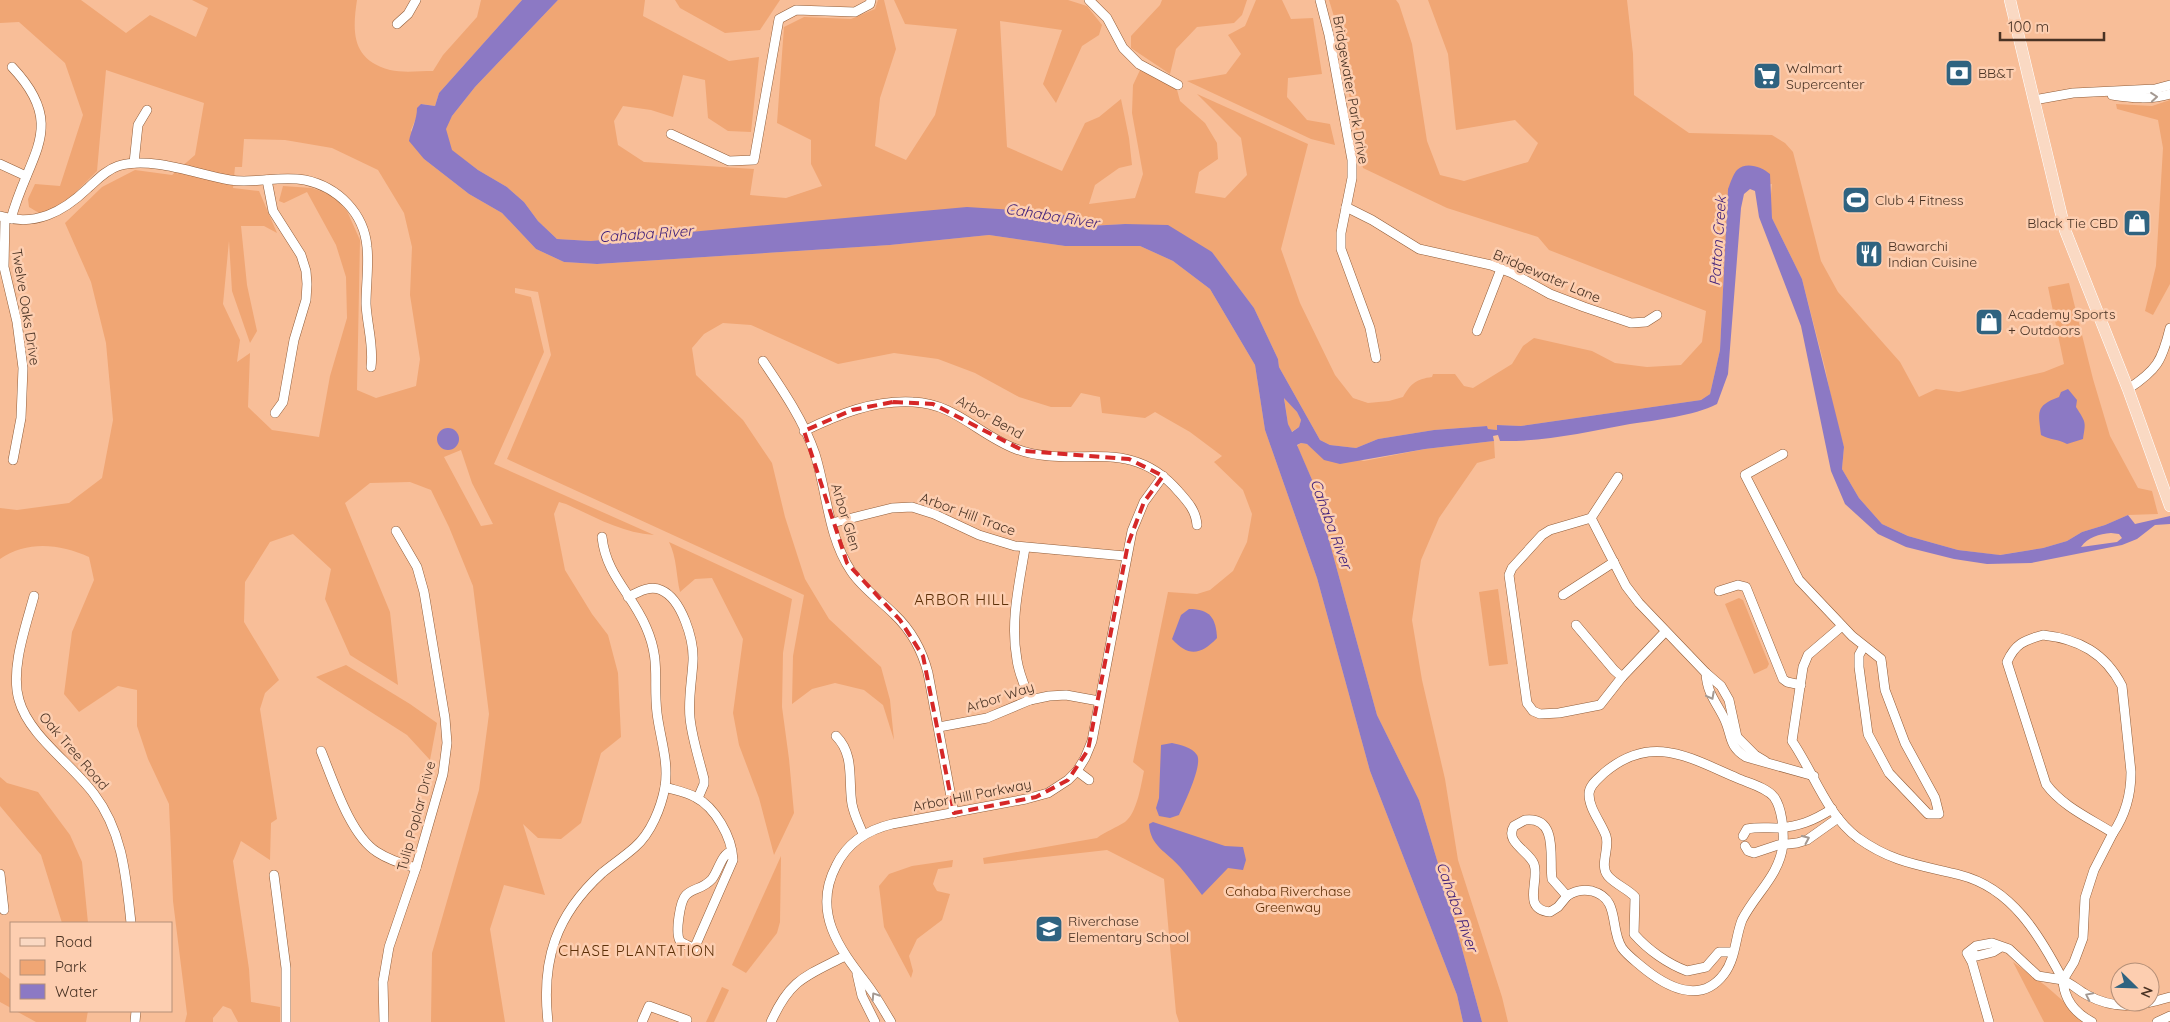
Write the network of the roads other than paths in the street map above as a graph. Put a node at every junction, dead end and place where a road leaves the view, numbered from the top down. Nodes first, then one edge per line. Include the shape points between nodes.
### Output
1 (416, 0) edge
2 (871, 0) edge
3 (1089, 0) edge
4 (1320, 0) edge
5 (2010, 0) edge
6 (397, 24) dead end
7 (12, 68) dead end
8 (1178, 85) dead end
9 (2170, 85) edge
10 (2102, 93) junction
11 (2170, 94) edge
12 (2034, 100) junction
13 (147, 110) dead end
14 (671, 134) dead end
15 (134, 163) junction
16 (0, 164) edge
17 (26, 176) junction
18 (267, 180) junction
19 (1346, 207) junction
20 (5, 218) edge
21 (1501, 269) junction
22 (1657, 315) dead end
23 (2170, 328) edge
24 (1477, 331) dead end
25 (1376, 358) dead end
26 (763, 361) dead end
27 (371, 367) dead end
28 (2128, 389) junction
29 (275, 413) dead end
30 (804, 431) junction
31 (1783, 454) dead end
32 (13, 460) dead end
33 (1163, 476) junction
34 (1618, 477) dead end
35 (2170, 506) edge
36 (1591, 518) junction
37 (832, 523) junction
38 (1197, 525) dead end
39 (396, 531) dead end
40 (602, 537) dead end
41 (1025, 548) junction
42 (1125, 556) junction
43 (1614, 562) junction
44 (1720, 591) dead end
45 (1563, 595) dead end
46 (34, 596) dead end
47 (628, 597) junction
48 (1576, 625) dead end
49 (1842, 626) junction
50 (1665, 632) junction
51 (1864, 646) junction
52 (1706, 673) junction
53 (1622, 677) junction
54 (1800, 685) junction
55 (1030, 700) junction
56 (1099, 701) junction
57 (939, 727) junction
58 (836, 736) dead end
59 (321, 752) dead end
60 (1765, 761) junction
61 (1077, 771) junction
62 (1814, 776) junction
63 (1089, 780) dead end
64 (664, 787) junction
65 (698, 798) junction
66 (1832, 809) junction
67 (954, 812) junction
68 (1838, 818) junction
69 (1782, 828) junction
70 (2113, 833) junction
71 (864, 834) junction
72 (1743, 836) dead end
73 (1783, 844) junction
74 (1745, 846) dead end
75 (732, 851) junction
76 (416, 868) junction
77 (0, 874) edge
78 (274, 876) dead end
79 (1567, 896) junction
80 (4, 910) dead end
81 (131, 922) edge
82 (1734, 952) junction
83 (845, 956) junction
84 (856, 972) junction
85 (2063, 980) junction
86 (2170, 997) edge
87 (2170, 1016) edge
88 (687, 1020) dead end
89 (286, 1022) edge
90 (384, 1022) edge
91 (548, 1022) edge
92 (642, 1022) edge
93 (771, 1022) edge
94 (875, 1022) edge
95 (891, 1022) edge
96 (1989, 1022) edge
97 (2092, 1022) edge
98 (2157, 1022) edge

1 - 6 street
2 - 14 street via 870,4 855,12 796,10 779,20 754,160 729,161
3 - 8 street via 1107,18 1123,48 1139,64
4 - 19 street, Bridgewater Park Drive via 1352,160
5 - 12 main road
7 - 17 street, Twelve Oaks Drive via 32,90 41,113 40,140
9 - 10 street
10 -> 11 street via 2129,98
10 - 12 street via 2073,92
12 - 28 main road via 2065,230
13 - 15 street via 138,126
15 - 18 street via 229,180
15 - 20 street via 111,169 57,213 34,219
16 - 17 street
17 - 20 street, Twelve Oaks Drive
18 - 27 street via 292,178 313,182 334,192 358,216 368,248 366,303
18 - 29 street via 273,211 301,255 306,270 306,300 294,340 283,402
19 - 21 street, Bridgewater Lane via 1419,249
19 - 25 street, Bridgewater Park Drive via 1341,249 1370,328
20 - 32 street, Twelve Oaks Drive via 4,267 17,322 23,368 21,418
21 - 22 street, Bridgewater Lane via 1550,294 1625,322 1646,322
21 - 24 street
23 - 28 street via 2164,355 2148,376
26 - 30 street, Arbor Glen
28 - 35 main road
30 - 33 street, Arbor Bend via 862,407 926,403 954,413 1000,441 1024,451 1130,459
30 - 37 street, Arbor Glen via 814,453
31 - 49 street via 1745,475 1799,580
33 - 38 street, Arbor Bend via 1194,510
33 - 42 street, Arbor Hill Parkway via 1140,511
34 - 36 street
36 - 43 street
36 - 53 street via 1542,535 1509,575 1527,703 1540,714 1600,705
37 - 41 street, Arbor Hill Trace via 892,508 912,507 978,535
37 - 57 street, Arbor Glen via 850,570 900,620 918,646 928,673
39 - 76 street, Tulip Poplar Drive via 423,586 446,731 443,774
40 - 47 street via 609,567
41 - 42 street, Arbor Hill Trace
41 - 55 street via 1014,636 1019,669
42 - 56 street, Arbor Hill Parkway
43 - 45 street
43 - 50 street via 1626,586
44 - 54 street via 1738,585 1746,588 1783,679
46 - 81 street, Oak Tree Road via 18,664 16,683 19,700 36,731 86,784 108,815 123,858
47 - 64 street via 647,629 656,660 657,711 666,768
47 - 65 street via 652,588 661,590 679,608 687,625 693,660 690,719 704,784
48 - 53 street
49 - 51 street
49 - 54 street via 1808,655
50 - 52 street
50 - 53 street
51 - 51 street via 1880,659 1884,690 1905,743 1932,791 1939,814 1928,814 1889,773 1868,734 1859,667 1859,655
52 - 60 street via 1721,686 1729,700 1737,737
52 -> 60 street via 1707,687 1734,745 1746,757
54 - 62 street via 1792,741
55 - 56 street, Arbor Way via 1057,695
55 - 57 street, Arbor Way via 987,718
56 - 61 street, Arbor Hill Parkway via 1092,741
57 - 67 street, Arbor Glen
58 - 71 street via 848,753 853,806
59 - 76 street via 360,837 388,859
60 - 62 street
61 - 63 street
61 - 67 street, Arbor Hill Parkway via 1042,795
62 - 66 street
64 - 65 street
64 - 91 street via 646,835 603,873 563,919 551,951 546,989
65 - 75 street via 713,812
66 - 68 street
66 - 69 street via 1805,824
67 - 71 street, Arbor Hill Parkway via 892,824
73 -> 68 street via 1807,840
68 - 85 street via 1857,837 1886,855 1916,866 1962,875 2004,896 2048,950
69 - 72 street via 1753,827
69 - 73 street
69 - 82 street via 1779,806 1770,793 1693,759 1668,752 1657,750 1634,754 1614,766 1594,783 1589,792 1590,802 1608,843 1605,871 1635,897 1634,934 1660,956 1687,971 1706,967 1719,952
70 - 70 street via 2127,807 2131,785 2122,686 2116,674 2093,650 2058,637 2043,635 2030,639 2012,650 2007,662 2046,784 2054,796
70 - 85 street via 2094,870 2085,898 2083,938
71 - 83 street, Arbor Hill Parkway via 839,860 830,878 827,895 830,924
73 - 74 street via 1754,853
73 - 82 street via 1774,874 1742,920
75 - 75 street via 733,860 694,949 678,936 681,903 689,892 705,887 725,854
76 - 90 street, Tulip Poplar Drive via 386,959
77 - 80 street
78 - 89 street via 286,968
79 - 79 street via 1552,879 1552,848 1546,829 1536,820 1518,822 1512,830 1513,840 1534,864 1536,881 1532,896 1536,906 1550,912
79 - 82 street via 1590,890 1606,898 1611,905 1621,946 1647,971 1671,987 1689,991 1719,981
83 - 84 street, Arbor Hill Parkway
83 - 93 street via 794,984
84 - 94 street, Arbor Hill Parkway via 862,996
95 -> 84 street, Arbor Hill Parkway
86 -> 85 street via 2134,1006 2118,1005 2092,997
85 - 96 street via 2038,976 2009,948 2001,947 1977,956 1967,953
85 - 97 street via 2064,990 2074,1009
87 - 98 street
88 - 92 street via 649,1006

